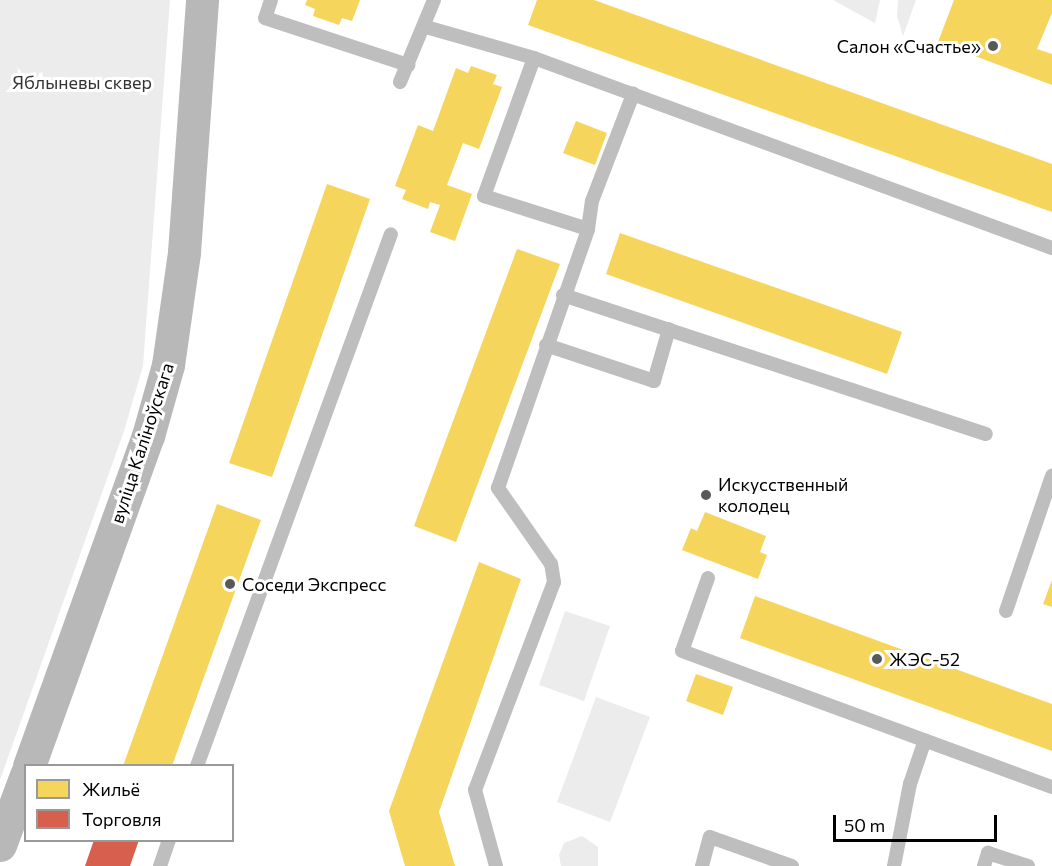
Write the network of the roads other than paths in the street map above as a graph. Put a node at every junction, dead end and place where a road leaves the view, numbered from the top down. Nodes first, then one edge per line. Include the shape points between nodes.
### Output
1 (202, 0) edge
2 (271, 0) edge
3 (434, 0) edge
4 (426, 27) junction
5 (534, 58) junction
6 (408, 65) junction
7 (400, 82) dead end
8 (633, 94) junction
9 (588, 229) junction
10 (391, 234) dead end
11 (1052, 248) edge
12 (563, 295) junction
13 (669, 329) junction
14 (546, 345) junction
15 (986, 434) dead end
16 (1052, 476) edge
17 (708, 578) dead end
18 (1006, 611) dead end
19 (925, 740) junction
20 (29, 764) edge
21 (197, 764) edge
22 (24, 780) edge
23 (1052, 788) edge
24 (169, 842) edge
25 (0, 845) edge
26 (160, 866) edge
27 (496, 866) edge
28 (702, 866) edge
29 (792, 866) edge
30 (894, 866) edge
31 (984, 866) edge
32 (1028, 866) edge

1 - 20 main road, вуліца Каліноўскага via 184,252 168,365 148,436
2 - 6 lane via 265,18
3 - 4 lane
4 - 5 lane
4 - 6 lane
5 - 8 lane
5 - 9 lane via 484,196
6 - 7 lane
8 - 9 lane via 592,201
8 - 11 lane
9 - 12 lane
10 - 21 lane
12 - 13 lane
12 - 14 lane
13 - 14 lane via 654,381
13 - 15 lane
14 - 27 lane via 498,488 551,564 554,582 476,790
16 - 18 lane
17 - 19 lane via 682,651
19 - 23 lane
19 - 30 lane via 910,784
22 - 25 main road
24 - 26 lane
28 - 29 lane via 710,837
31 - 32 lane via 988,853

